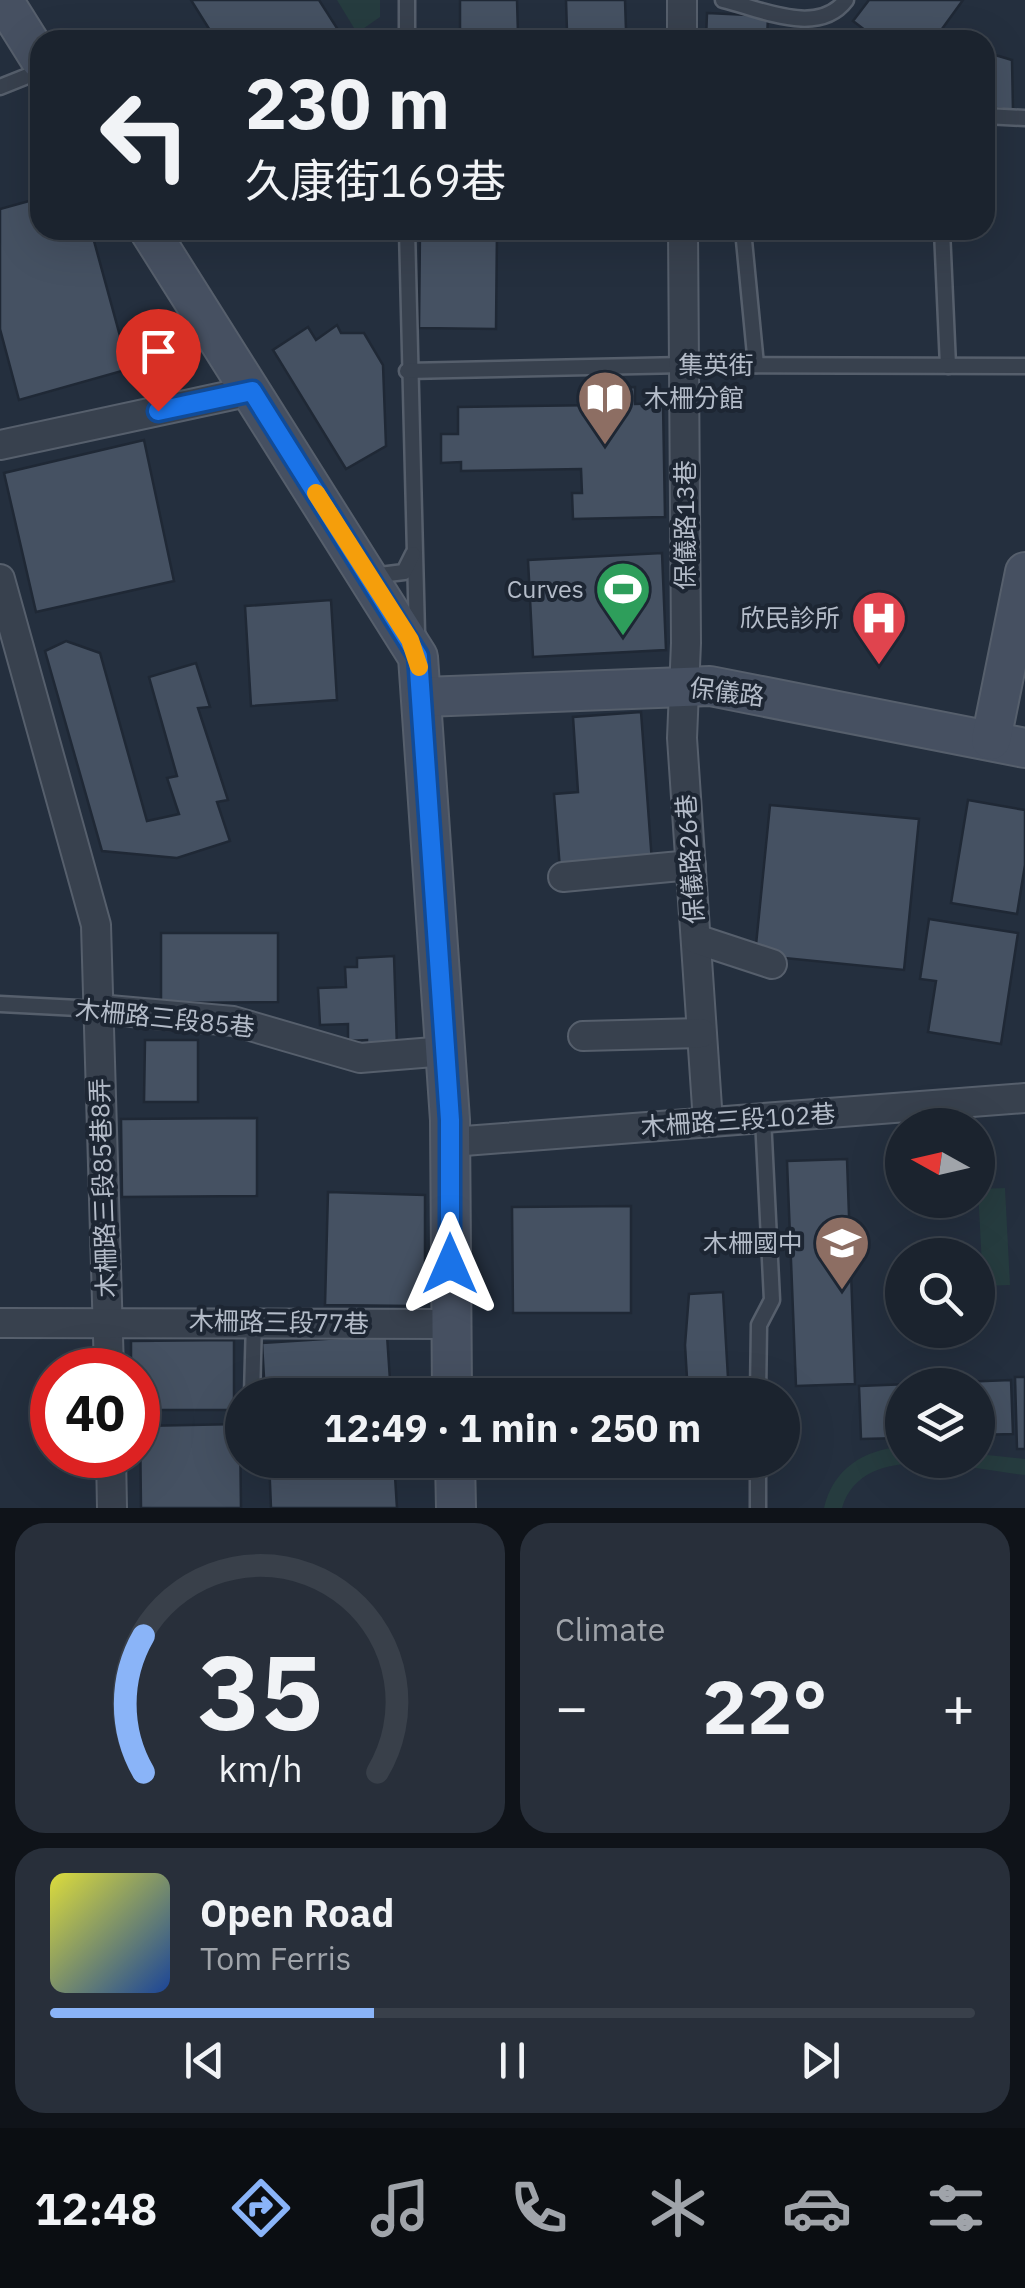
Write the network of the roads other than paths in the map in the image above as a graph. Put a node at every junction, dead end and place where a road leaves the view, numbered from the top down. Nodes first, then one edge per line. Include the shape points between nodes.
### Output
1 (2, 0) edge
2 (406, 0) edge
3 (682, 0) edge
4 (723, 0) edge
5 (846, 0) edge
6 (407, 30) edge
7 (682, 30) edge
8 (30, 43) edge
9 (30, 74) edge
10 (0, 87) edge
11 (995, 116) edge
12 (1025, 118) edge
13 (155, 240) edge
14 (407, 240) edge
15 (684, 240) edge
16 (744, 240) edge
17 (942, 240) edge
18 (684, 365) junction
19 (756, 366) junction
20 (948, 366) junction
21 (1025, 366) edge
22 (407, 371) junction
23 (252, 391) junction
24 (0, 445) edge
25 (414, 548) junction
26 (1025, 572) edge
27 (370, 576) junction
28 (0, 579) edge
29 (418, 656) junction
30 (682, 685) junction
31 (424, 697) junction
32 (1008, 744) edge
33 (691, 865) junction
34 (563, 877) dead end
35 (696, 939) junction
36 (772, 964) dead end
37 (0, 1004) edge
38 (98, 1009) junction
39 (700, 1032) junction
40 (583, 1036) dead end
41 (446, 1051) junction
42 (1025, 1098) edge
43 (763, 1118) junction
44 (708, 1122) junction
45 (450, 1142) junction
46 (107, 1320) junction
47 (254, 1321) junction
48 (0, 1323) edge
49 (450, 1324) junction
50 (108, 1348) edge
51 (252, 1378) edge
52 (452, 1378) edge
53 (758, 1378) edge
54 (111, 1478) edge
55 (455, 1478) edge
56 (758, 1478) edge
57 (112, 1508) edge
58 (456, 1508) edge
59 (758, 1508) edge

1 - 8 street
2 - 6 lane
3 - 7 street
4 - 5 lane via 805,19 824,19
9 - 10 lane
11 - 12 lane
13 - 23 street
14 - 22 lane
15 - 18 street, 保儀路13巷
16 - 19 lane
17 - 20 lane
18 - 19 lane, 集英街
18 - 22 lane, 集英街
18 - 30 street, 保儀路13巷
19 - 20 lane, 集英街
20 - 21 lane, 集英街
22 - 25 lane
23 - 24 street
23 - 27 street
25 - 27 lane via 404,572
25 - 29 lane
26 - 32 street
27 - 29 street
28 - 38 street, 木柵路三段85巷8弄 via 82,862 96,925
29 - 31 street
30 - 31 street, 保儀路
30 - 32 street, 保儀路 via 739,690
30 - 33 street, 保儀路26巷
31 - 41 street
33 - 34 street
33 - 35 street, 保儀路26巷
35 - 36 street
35 - 39 street, 保儀路26巷
37 - 38 lane, 木柵路三段85巷
38 - 41 street, 木柵路三段85巷 via 233,1021 360,1058
38 - 46 street, 木柵路三段85巷8弄
39 - 40 street
39 - 44 street, 保儀路26巷
41 - 45 street
42 - 43 street, 木柵路三段102巷
43 - 44 street, 木柵路三段102巷
43 - 53 lane via 772,1300 759,1325
44 - 45 street, 木柵路三段102巷
45 - 49 street
46 - 47 street, 木柵路三段77巷
46 - 48 street, 木柵路三段85巷8弄
46 - 50 street
47 - 49 street, 木柵路三段77巷
47 - 51 lane
49 - 52 street
54 - 57 street
55 - 58 street
56 - 59 lane

